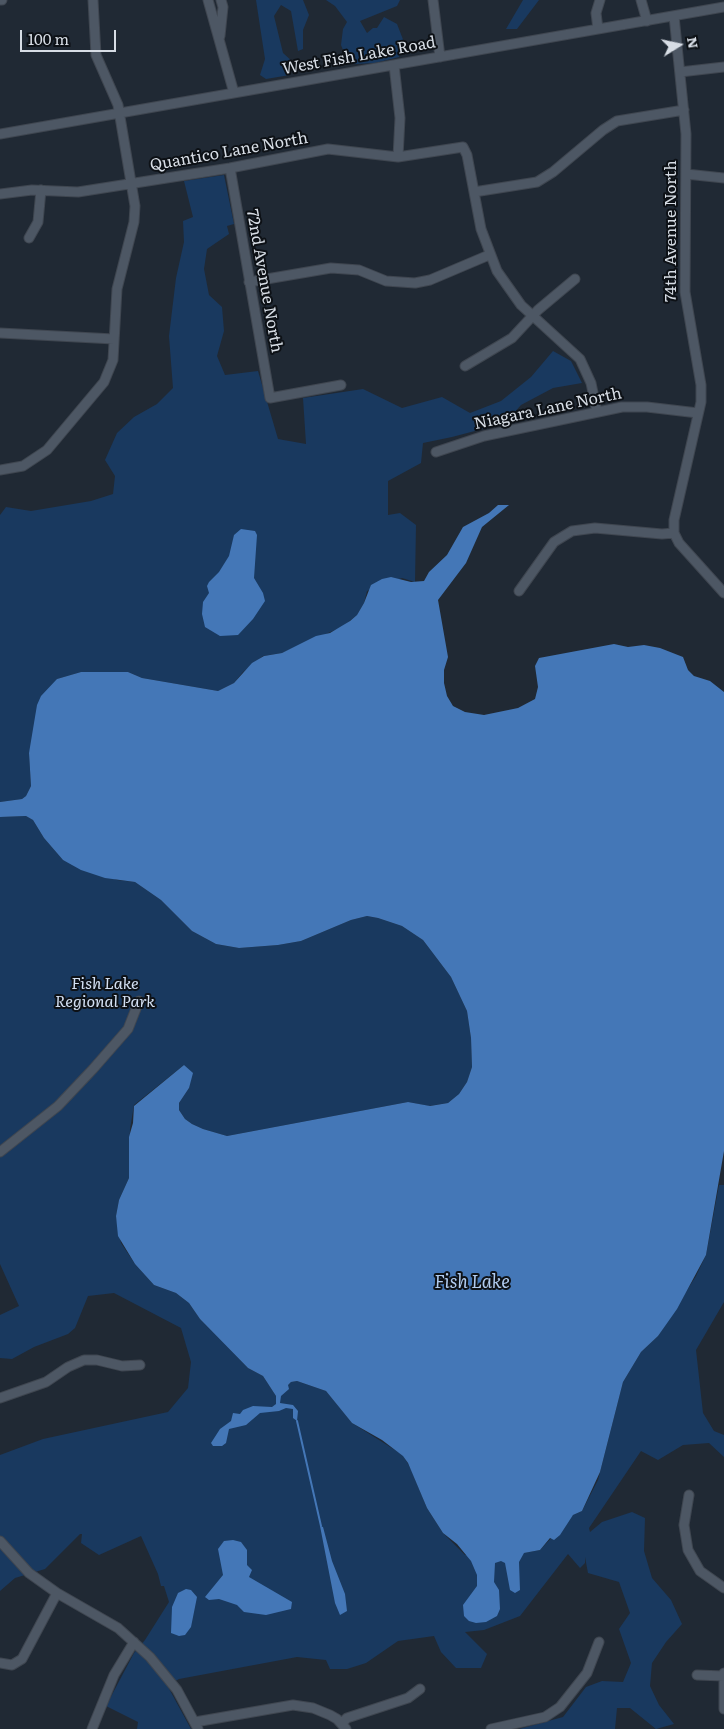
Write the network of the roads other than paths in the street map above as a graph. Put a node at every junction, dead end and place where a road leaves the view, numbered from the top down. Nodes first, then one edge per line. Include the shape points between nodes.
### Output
1 (93, 0) edge
2 (208, 0) edge
3 (221, 0) edge
4 (432, 0) edge
5 (600, 0) edge
6 (641, 0) edge
7 (724, 7) edge
8 (674, 16) junction
9 (647, 21) junction
10 (598, 30) junction
11 (221, 44) junction
12 (440, 57) junction
13 (394, 65) junction
14 (724, 67) edge
15 (680, 72) junction
16 (234, 93) junction
17 (684, 110) junction
18 (119, 113) junction
19 (0, 134) edge
20 (398, 157) junction
21 (230, 168) junction
22 (686, 174) junction
23 (724, 178) edge
24 (132, 184) junction
25 (41, 190) junction
26 (474, 192) junction
27 (0, 194) edge
28 (29, 238) dead end
29 (489, 255) junction
30 (575, 279) dead end
31 (249, 282) junction
32 (532, 316) junction
33 (0, 333) edge
34 (114, 339) junction
35 (465, 366) dead end
36 (341, 385) dead end
37 (597, 412) junction
38 (698, 413) junction
39 (436, 452) dead end
40 (0, 470) edge
41 (674, 533) junction
42 (519, 591) dead end
43 (724, 593) edge
44 (139, 1001) dead end
45 (0, 1152) edge
46 (140, 1365) dead end
47 (0, 1398) edge
48 (689, 1495) dead end
49 (0, 1541) edge
50 (724, 1588) edge
51 (57, 1594) junction
52 (134, 1642) junction
53 (599, 1642) dead end
54 (0, 1663) edge
55 (697, 1674) dead end
56 (724, 1675) edge
57 (420, 1689) dead end
58 (724, 1709) edge
59 (196, 1726) edge
60 (344, 1726) edge
61 (92, 1729) edge
62 (491, 1729) edge

1 - 18 street via 96,55
2 - 11 street
3 - 11 street
4 - 12 street
5 - 10 street via 596,13
6 - 9 street
7 - 8 street, West Fish Lake Road
8 - 9 street, West Fish Lake Road
8 - 15 street, 74th Avenue North
9 - 10 street, West Fish Lake Road
10 - 12 street, West Fish Lake Road
11 - 16 street
12 - 13 street, West Fish Lake Road
13 - 16 street, West Fish Lake Road
13 - 20 street via 400,118
14 - 15 street
15 - 17 street, 74th Avenue North
16 - 18 street, West Fish Lake Road
17 - 22 street, 74th Avenue North
17 - 26 street via 617,121 537,182
18 - 19 street, West Fish Lake Road
18 - 24 street
20 - 21 street, Quantico Lane North via 328,149
20 - 26 street, Quantico Lane North via 463,147
21 - 24 street, Quantico Lane North
21 - 31 street, 72nd Avenue North
22 - 23 street
22 - 38 street, 74th Avenue North via 685,292 701,385
24 - 25 street, Quantico Lane North via 78,192
24 - 34 street via 135,213 117,289
25 - 27 street, Quantico Lane North
25 - 28 street via 38,222
26 - 29 street
29 - 31 street via 430,280 415,283 386,281 359,270 331,268
29 - 32 street via 508,288
30 - 32 street
31 - 36 street, 72nd Avenue North via 270,398
32 - 35 street via 512,338
32 - 37 street via 580,359 591,383
33 - 34 street
34 - 40 street via 113,360 104,382 59,438 31,462
37 - 38 street, Niagara Lane North via 647,407
37 - 39 street, Niagara Lane North via 484,436
38 - 41 street, 74th Avenue North via 674,520
41 - 42 street via 595,528 572,531 554,542
41 - 43 street via 679,543
44 - 45 street via 128,1029 94,1069 46,1117
46 - 47 street via 122,1366 84,1360 68,1366 46,1382
48 - 50 street via 684,1525 688,1550 700,1570
49 - 51 street via 29,1573
51 - 52 street via 109,1622
51 - 54 street via 22,1659 12,1664
52 - 59 street via 167,1675
52 - 61 street via 114,1676
53 - 62 street via 587,1673 560,1707 538,1719
55 - 56 street
56 - 58 street
57 - 60 street via 408,1698 347,1718
59 - 60 street via 293,1705 314,1708

